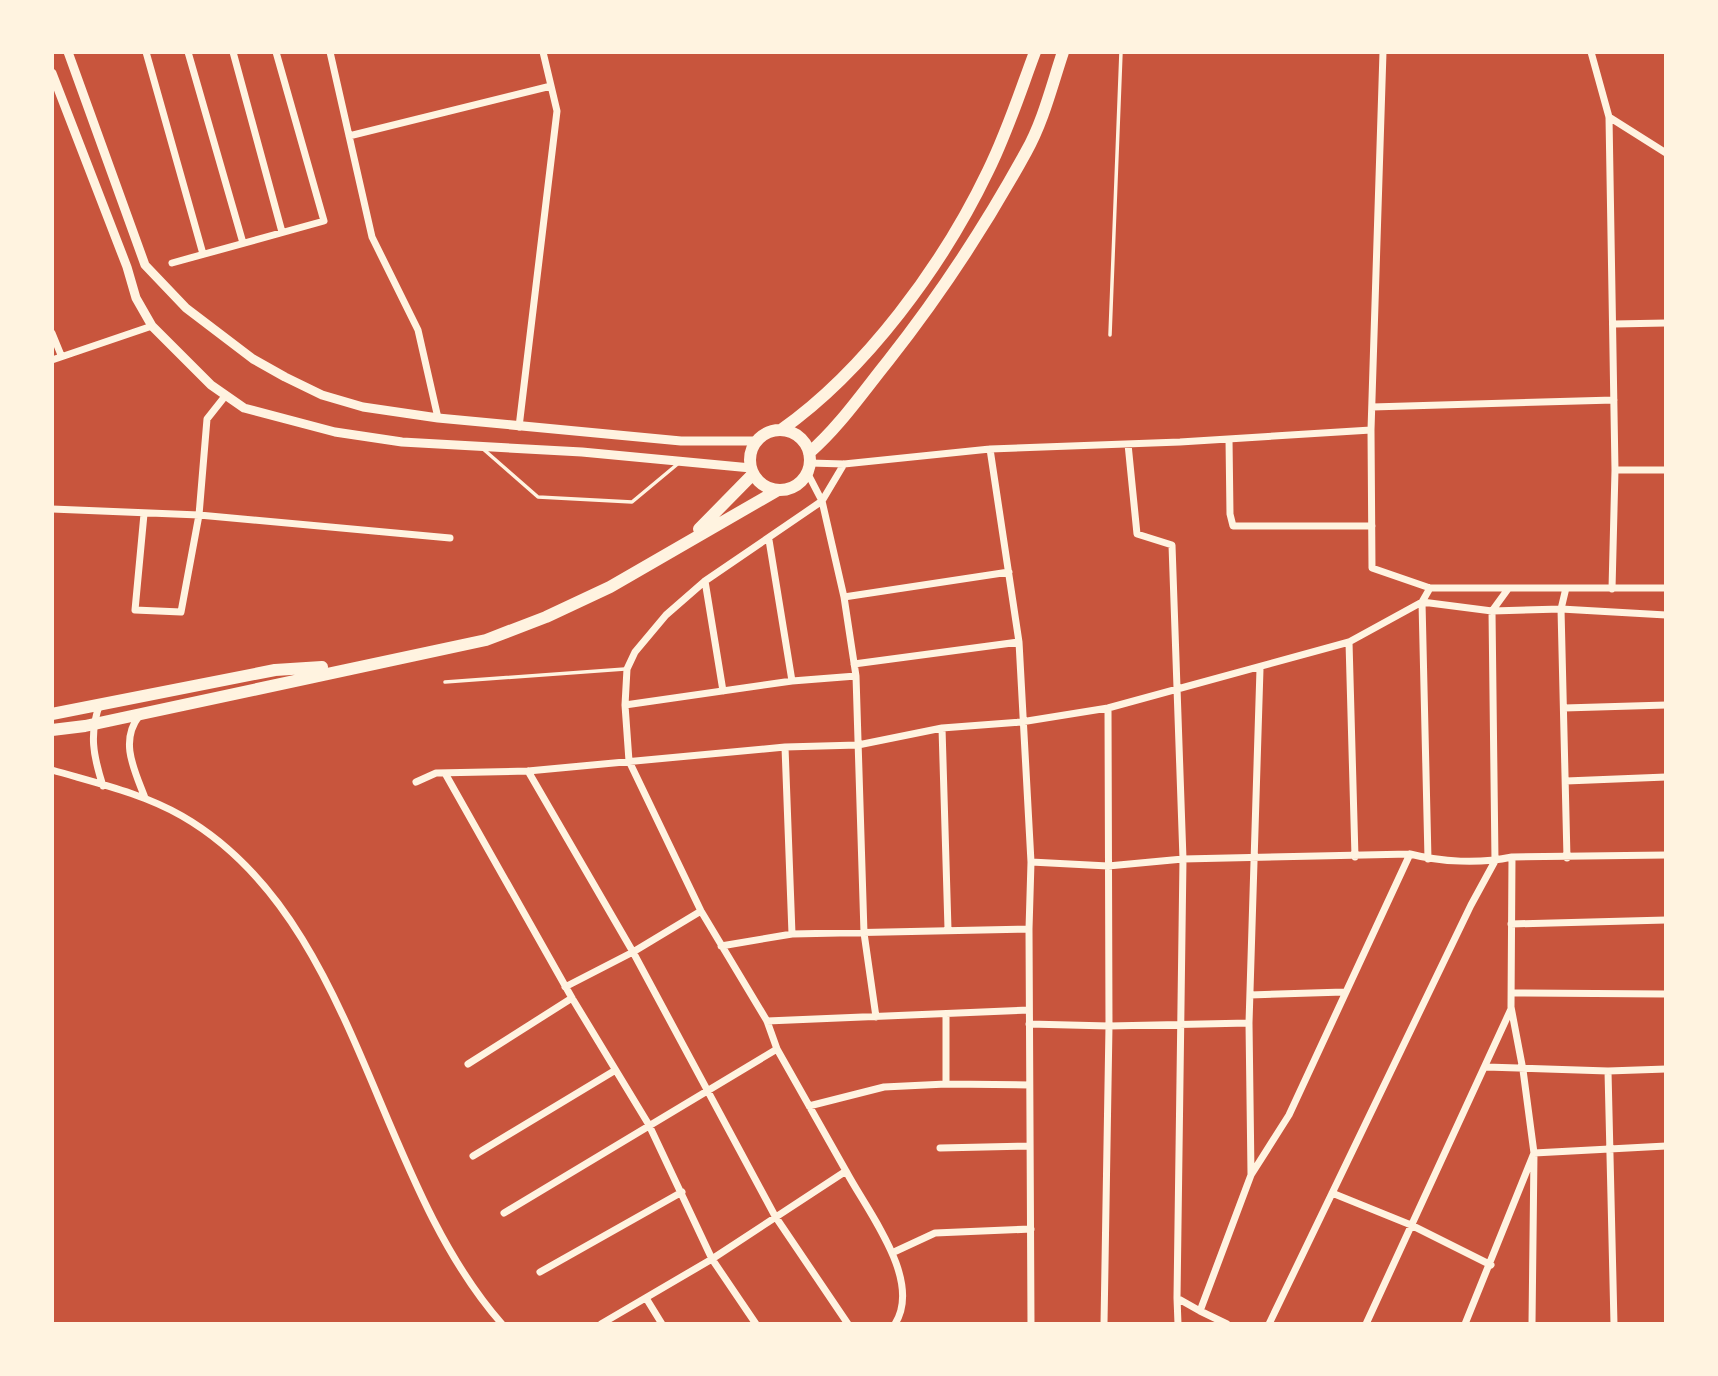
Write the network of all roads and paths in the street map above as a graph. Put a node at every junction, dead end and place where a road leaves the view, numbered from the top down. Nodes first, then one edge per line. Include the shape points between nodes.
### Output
1 (68, 52) edge
2 (146, 52) edge
3 (188, 52) edge
4 (233, 52) edge
5 (276, 52) edge
6 (330, 52) edge
7 (543, 52) edge
8 (1035, 52) edge
9 (1063, 52) edge
10 (1121, 52) edge
11 (1383, 52) edge
12 (1591, 52) edge
13 (52, 73) edge
14 (551, 86) junction
15 (1609, 117) junction
16 (349, 136) junction
17 (1665, 153) edge
18 (282, 232) junction
19 (243, 243) junction
20 (204, 254) junction
21 (172, 263) dead end
22 (1665, 323) edge
23 (1614, 324) junction
24 (152, 326) junction
25 (52, 333) edge
26 (1110, 335) dead end
27 (61, 355) junction
28 (52, 360) edge
29 (226, 395) junction
30 (1614, 400) junction
31 (1372, 407) junction
32 (438, 418) junction
33 (519, 426) junction
34 (781, 430) junction
35 (1371, 430) junction
36 (1229, 439) junction
37 (757, 441) junction
38 (1128, 444) junction
39 (481, 447) junction
40 (990, 449) junction
41 (683, 460) junction
42 (809, 463) junction
43 (844, 464) junction
44 (1615, 470) junction
45 (1665, 470) edge
46 (752, 471) junction
47 (778, 490) junction
48 (822, 501) junction
49 (52, 509) edge
50 (144, 514) junction
51 (199, 515) junction
52 (1372, 526) junction
53 (450, 538) dead end
54 (690, 538) junction
55 (769, 540) junction
56 (1009, 572) junction
57 (705, 581) junction
58 (1430, 588) junction
59 (1566, 588) junction
60 (1665, 588) edge
61 (1508, 589) junction
62 (1612, 589) junction
63 (844, 597) junction
64 (1422, 602) junction
65 (1561, 609) junction
66 (1492, 611) junction
67 (1665, 615) edge
68 (1019, 642) junction
69 (1349, 642) junction
70 (361, 664) junction
71 (854, 664) junction
72 (627, 669) junction
73 (1260, 669) junction
74 (856, 676) junction
75 (792, 681) junction
76 (445, 682) dead end
77 (723, 691) junction
78 (1179, 691) junction
79 (100, 703) junction
80 (625, 705) junction
81 (1665, 705) edge
82 (1108, 708) junction
83 (1564, 708) junction
84 (52, 714) edge
85 (141, 714) junction
86 (1021, 722) junction
87 (93, 724) junction
88 (942, 728) junction
89 (52, 730) edge
90 (858, 745) junction
91 (785, 747) junction
92 (629, 761) junction
93 (52, 770) edge
94 (528, 771) junction
95 (446, 775) junction
96 (1665, 777) edge
97 (416, 782) dead end
98 (1566, 782) junction
99 (103, 786) junction
100 (145, 798) junction
101 (1410, 854) junction
102 (1665, 855) edge
103 (1355, 857) junction
104 (1512, 857) junction
105 (1567, 858) junction
106 (1183, 859) junction
107 (1428, 859) junction
108 (1253, 860) junction
109 (1495, 861) junction
110 (1031, 862) junction
111 (1108, 866) junction
112 (701, 911) junction
113 (1665, 920) edge
114 (1511, 924) junction
115 (947, 929) junction
116 (1028, 929) junction
117 (864, 933) junction
118 (792, 934) junction
119 (721, 946) junction
120 (633, 952) junction
121 (565, 987) junction
122 (1344, 992) junction
123 (1514, 993) junction
124 (1665, 993) edge
125 (1250, 995) junction
126 (572, 998) junction
127 (1511, 1007) junction
128 (1029, 1010) junction
129 (946, 1014) junction
130 (876, 1017) junction
131 (767, 1021) junction
132 (1250, 1023) junction
133 (1029, 1024) junction
134 (1180, 1024) junction
135 (1109, 1026) junction
136 (778, 1049) junction
137 (468, 1064) dead end
138 (1486, 1067) junction
139 (1665, 1069) edge
140 (1524, 1070) junction
141 (1608, 1070) junction
142 (614, 1071) junction
143 (946, 1084) junction
144 (1030, 1086) junction
145 (710, 1091) junction
146 (809, 1106) junction
147 (649, 1125) junction
148 (1030, 1146) junction
149 (1665, 1146) edge
150 (940, 1148) dead end
151 (1609, 1149) junction
152 (1534, 1153) junction
153 (473, 1156) dead end
154 (846, 1171) junction
155 (1251, 1175) junction
156 (682, 1192) junction
157 (1332, 1193) junction
158 (504, 1213) dead end
159 (775, 1216) junction
160 (1411, 1225) junction
161 (1031, 1229) junction
162 (894, 1252) junction
163 (712, 1259) junction
164 (1491, 1265) junction
165 (540, 1272) dead end
166 (646, 1298) junction
167 (1177, 1298) junction
168 (1200, 1311) junction
169 (502, 1324) edge
170 (601, 1324) edge
171 (662, 1324) edge
172 (756, 1324) edge
173 (848, 1324) edge
174 (895, 1324) edge
175 (1031, 1324) edge
176 (1104, 1324) edge
177 (1178, 1324) edge
178 (1227, 1324) edge
179 (1269, 1324) edge
180 (1366, 1324) edge
181 (1465, 1324) edge
182 (1532, 1324) edge
183 (1614, 1324) edge

1 - 32 street via 145,265 163,287 253,359 322,395 363,407
2 - 20 street
3 - 19 street
4 - 18 street
5 - 18 street via 324,221
6 - 16 street
7 - 14 street
8 - 34 highway via 989,171 922,280 879,337 830,390
9 - 42 highway via 1027,150 967,250
10 - 26 lane
11 - 31 street
12 - 15 street
13 - 24 street via 136,298
14 - 16 street
14 - 33 street via 557,111
15 - 17 street
15 - 23 street
16 - 32 street via 372,237 418,330
18 - 19 street
19 - 20 street
20 - 21 street
22 - 23 street
23 - 30 street
24 - 27 street
24 - 29 street
25 - 27 street
27 - 28 street
29 - 39 street via 244,408 335,432
29 - 51 street via 207,419
30 - 31 street
30 - 44 street
31 - 35 street
32 - 33 street
33 - 37 street via 681,441
34 - 37 highway
34 - 42 highway via 802,440
35 - 36 street
35 - 52 street
36 - 38 street
36 - 52 street via 1233,526
37 - 46 highway via 750,458
38 - 40 street
38 - 78 street via 1137,534 1172,545
39 - 41 street
39 - 41 lane via 538,497 632,502
40 - 43 street
40 - 56 street
41 - 46 street
42 - 43 street
42 - 47 highway via 796,486
42 - 48 street
43 - 48 street
44 - 45 street
44 - 62 street
46 - 47 highway via 763,485
46 - 54 highway
47 - 54 highway
48 - 55 street
48 - 63 street
49 - 50 street
50 - 51 street
50 - 51 street via 135,610 181,612
51 - 53 street
52 - 58 street via 1372,568
54 - 70 highway via 610,587 486,640
55 - 57 street
55 - 75 street
56 - 63 street
56 - 68 street
57 - 72 street via 666,615
57 - 77 street
58 - 61 street
58 - 64 street
59 - 61 street
59 - 62 street
59 - 65 street
60 - 62 street
61 - 66 street
63 - 71 street
64 - 66 street
64 - 69 street
64 - 107 street
65 - 66 street
65 - 67 street
65 - 83 street
66 - 109 street
68 - 71 street
68 - 86 street
69 - 73 street
69 - 103 street
70 - 79 highway via 275,670
70 - 85 highway
71 - 74 street
72 - 76 lane
72 - 80 street
73 - 78 street
73 - 108 street
74 - 75 street
74 - 90 street
75 - 77 street
77 - 80 street
78 - 82 street
78 - 106 street
79 - 84 highway
79 - 87 street
80 - 92 street
81 - 83 street
82 - 86 street
82 - 111 street
83 - 98 street
85 - 87 highway
85 - 100 street via 129,744
86 - 88 street
86 - 110 street
87 - 89 highway
87 - 99 street via 93,755
88 - 90 street
88 - 115 street
90 - 91 street
90 - 117 street
91 - 92 street
91 - 118 street
92 - 94 street
92 - 112 street
93 - 99 street
94 - 95 street
94 - 120 street
95 - 97 street via 436,773
95 - 121 street
96 - 98 street
98 - 105 street
99 - 100 street
100 - 169 street via 182,816 217,841 284,912 324,978 434,1223
101 - 103 street
101 - 107 street
101 - 122 street
102 - 105 street
103 - 108 street
104 - 105 street
104 - 109 street
104 - 114 street
106 - 108 street
106 - 111 street
106 - 134 street
107 - 109 street
108 - 125 street
109 - 157 street
110 - 111 street
110 - 116 street
111 - 135 street
112 - 119 street
112 - 120 street
113 - 114 street
114 - 123 street
115 - 116 street
115 - 117 street
116 - 128 street
117 - 118 street
117 - 130 street
118 - 119 street
119 - 131 street
120 - 121 street
120 - 145 street
121 - 126 street
122 - 125 street
122 - 155 street via 1289,1115
123 - 124 street
123 - 127 street
125 - 132 street
126 - 137 street
126 - 142 street
127 - 138 street
127 - 140 street
128 - 129 street
128 - 133 street
129 - 130 street
129 - 143 street
130 - 131 street
131 - 136 street
132 - 134 street
132 - 155 street
133 - 135 street
133 - 144 street
134 - 135 street
134 - 167 street
135 - 176 street
136 - 145 street
136 - 146 street
138 - 140 street
138 - 160 street
139 - 141 street
140 - 141 street
140 - 152 street
141 - 151 street
142 - 147 street
142 - 153 street
143 - 144 street
143 - 146 street via 884,1087
144 - 148 street
145 - 147 street
145 - 159 street
146 - 154 street
147 - 156 street
147 - 158 street
148 - 150 street
148 - 161 street
149 - 151 street
151 - 152 street
151 - 183 street
152 - 164 street
152 - 182 street
154 - 159 street
154 - 162 street
155 - 168 street
156 - 163 street
156 - 165 street
157 - 160 street
157 - 179 street
159 - 163 street
159 - 173 street
160 - 164 street
160 - 180 street
161 - 162 street via 935,1233
161 - 175 street
162 - 174 street via 903,1289 902,1312
163 - 166 street
163 - 172 street
164 - 181 street
166 - 170 street
166 - 171 street
167 - 168 street
167 - 177 street
168 - 178 street

